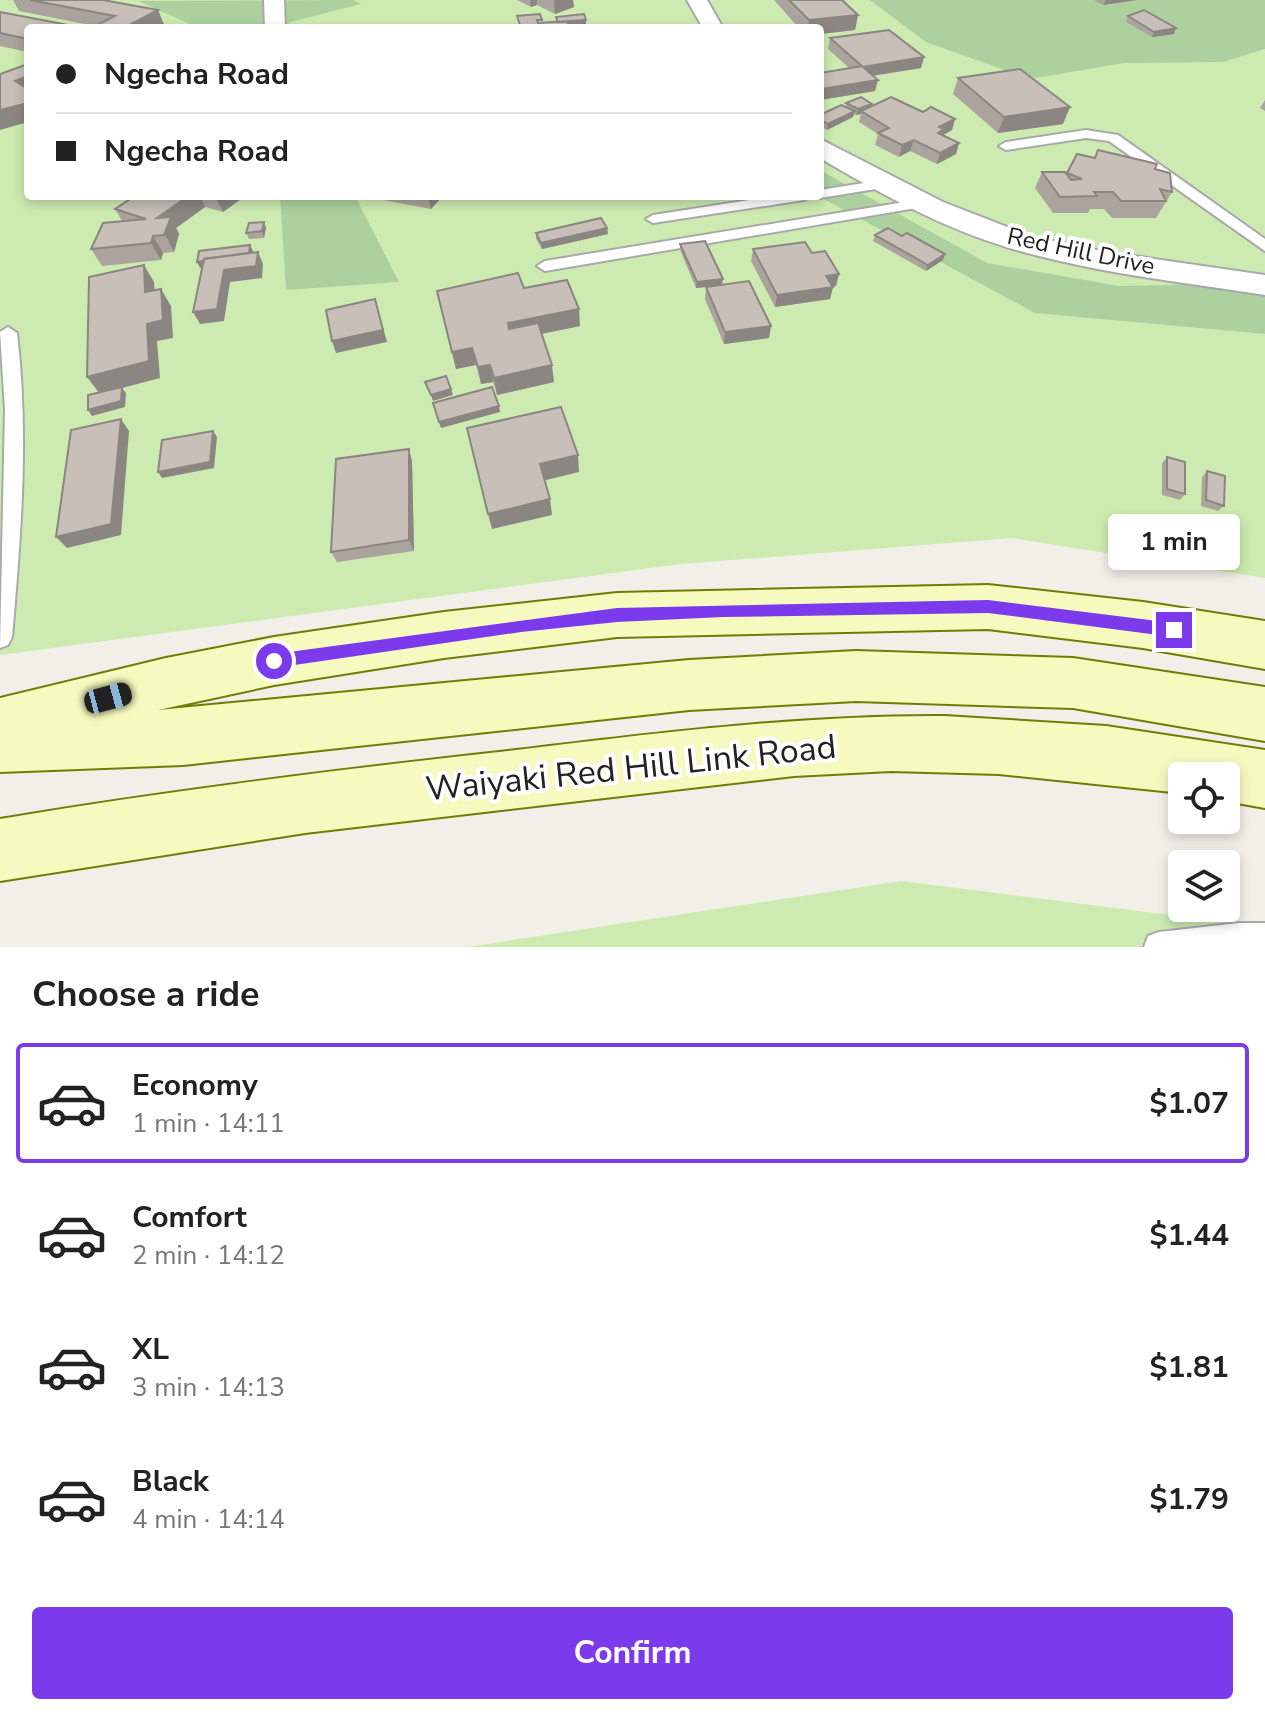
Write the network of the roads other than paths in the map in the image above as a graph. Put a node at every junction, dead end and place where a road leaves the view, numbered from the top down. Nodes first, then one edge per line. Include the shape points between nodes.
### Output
1 (697, 0) edge
2 (711, 24) edge
3 (1006, 146) dead end
4 (824, 149) edge
5 (883, 184) junction
6 (824, 193) edge
7 (778, 200) edge
8 (923, 203) junction
9 (653, 219) dead end
10 (1265, 246) edge
11 (545, 266) dead end
12 (1265, 285) edge
13 (8, 333) dead end
14 (0, 637) edge
15 (1265, 645) edge
16 (1265, 714) edge
17 (0, 725) edge
18 (0, 744) edge
19 (1265, 779) edge
20 (0, 850) edge
21 (1265, 938) edge
22 (1159, 947) edge

1 - 2 street
3 - 10 lane via 1086,134 1113,138
4 - 5 street, Red Hill Drive
5 - 6 lane
5 - 8 street, Red Hill Drive
7 - 9 lane
8 - 11 lane
8 - 12 street, Red Hill Drive via 982,229 1054,251
13 - 14 lane via 14,378 14,491
15 - 17 main road via 988,607 617,615 274,661
16 - 18 main road via 1073,683 856,676 689,685 183,737
19 - 20 main road, Waiyaki Red Hill Link Road via 993,747 839,745 127,826
21 - 22 lane

